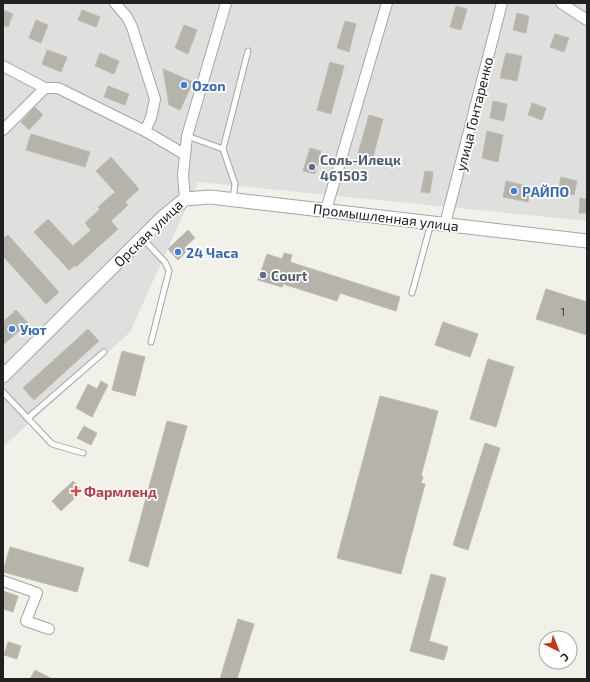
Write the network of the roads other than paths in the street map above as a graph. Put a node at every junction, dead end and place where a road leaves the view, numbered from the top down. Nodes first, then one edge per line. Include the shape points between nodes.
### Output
1 (116, 3) edge
2 (226, 3) edge
3 (387, 3) edge
4 (502, 3) edge
5 (561, 3) edge
6 (587, 20) edge
7 (248, 50) dead end
8 (3, 66) edge
9 (49, 88) junction
10 (3, 130) edge
11 (145, 132) junction
12 (187, 136) junction
13 (223, 149) junction
14 (184, 154) junction
15 (185, 199) junction
16 (233, 200) junction
17 (326, 210) junction
18 (431, 222) junction
19 (445, 224) junction
20 (142, 238) junction
21 (587, 241) edge
22 (412, 293) dead end
23 (152, 342) dead end
24 (104, 352) dead end
25 (3, 376) edge
26 (3, 392) edge
27 (28, 418) junction
28 (83, 453) dead end
29 (3, 581) edge
30 (49, 629) dead end

1 - 11 street via 132,28 155,99
2 - 12 street, Орская улица
3 - 17 street
4 - 19 street, улица Гонтаренко
5 - 6 street
7 - 13 lane
8 - 9 street
9 - 10 street
9 - 11 street via 58,88
11 - 14 street
12 - 13 lane
12 - 14 street, Орская улица
13 - 16 lane via 235,184
14 - 15 street, Орская улица
15 - 16 street, Промышленная улица via 210,197
15 - 20 street, Орская улица
16 - 17 street, Промышленная улица
17 - 18 street, Промышленная улица
18 - 19 street, Промышленная улица
18 - 22 lane
19 - 21 street, Промышленная улица
20 - 23 lane via 165,262 169,271
20 - 25 street, Орская улица
24 - 27 lane
26 - 27 lane
27 - 28 lane via 52,444
29 - 30 street via 37,593 26,621

